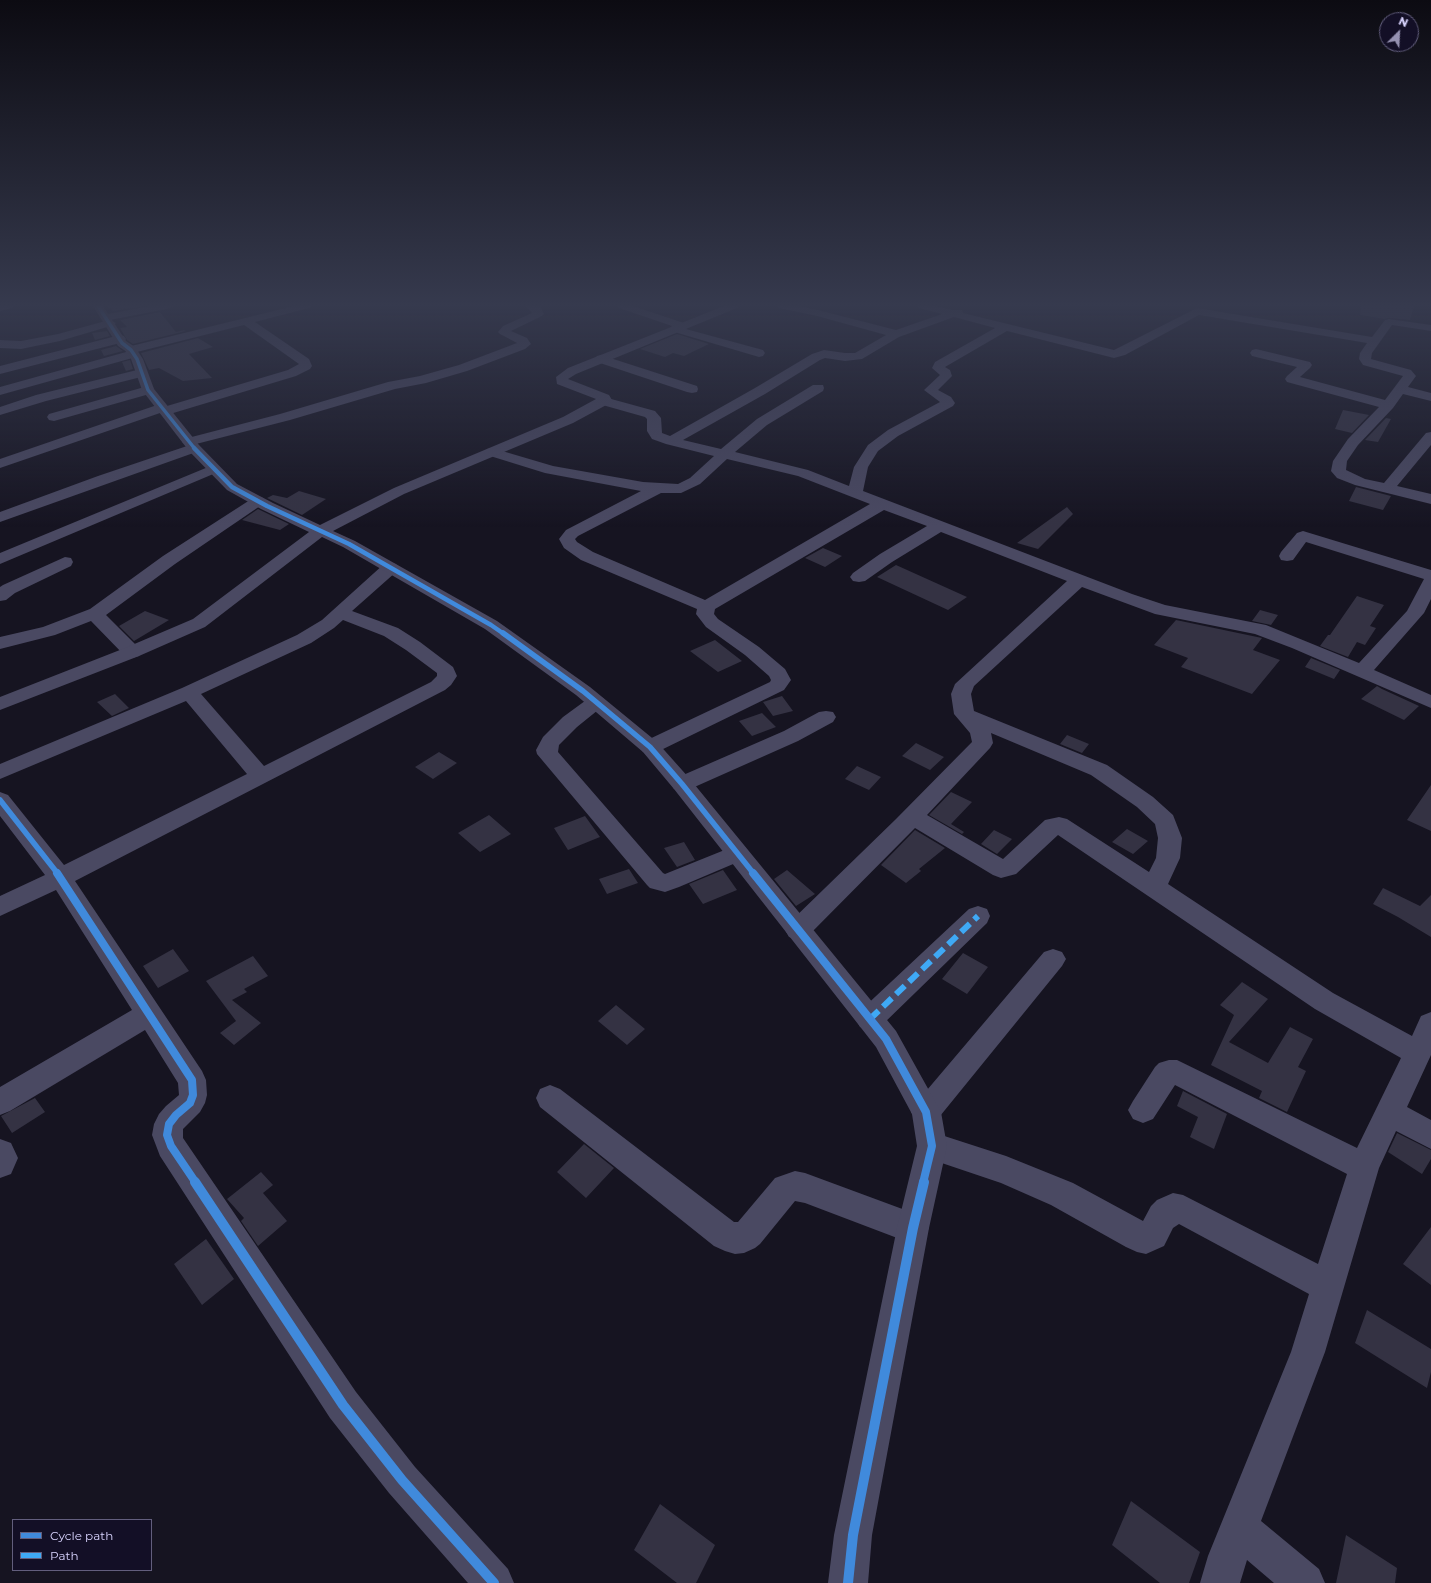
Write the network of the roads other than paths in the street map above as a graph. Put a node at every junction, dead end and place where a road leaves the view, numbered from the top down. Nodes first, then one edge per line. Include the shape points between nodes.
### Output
1 (37, 380) edge
2 (114, 380) edge
3 (144, 380) edge
4 (268, 380) edge
5 (422, 380) edge
6 (562, 380) edge
7 (662, 380) edge
8 (777, 380) edge
9 (942, 380) edge
10 (1294, 380) edge
11 (1407, 380) edge
12 (818, 388) dead end
13 (1399, 389) junction
14 (148, 390) junction
15 (692, 390) dead end
16 (0, 391) edge
17 (1431, 397) edge
18 (604, 401) junction
19 (1388, 405) junction
20 (164, 409) junction
21 (0, 410) edge
22 (54, 417) dead end
23 (1431, 436) edge
24 (671, 441) junction
25 (192, 445) junction
26 (492, 452) junction
27 (725, 453) junction
28 (0, 464) edge
29 (213, 469) junction
30 (659, 488) junction
31 (1388, 488) junction
32 (856, 493) junction
33 (1431, 499) edge
34 (882, 504) junction
35 (268, 507) junction
36 (0, 518) edge
37 (939, 526) junction
38 (320, 531) junction
39 (1287, 556) dead end
40 (0, 559) edge
41 (65, 562) dead end
42 (390, 568) junction
43 (1431, 576) edge
44 (859, 577) dead end
45 (1079, 580) junction
46 (1431, 582) edge
47 (0, 596) edge
48 (707, 607) junction
49 (96, 613) junction
50 (340, 613) junction
51 (0, 643) edge
52 (132, 652) junction
53 (1362, 671) junction
54 (188, 692) junction
55 (596, 702) junction
56 (1431, 702) edge
57 (0, 704) edge
58 (964, 714) junction
59 (826, 717) dead end
60 (650, 747) junction
61 (0, 772) edge
62 (261, 776) junction
63 (682, 784) junction
64 (0, 800) edge
65 (912, 816) junction
66 (736, 852) junction
67 (61, 878) junction
68 (1154, 888) junction
69 (0, 907) edge
70 (978, 916) dead end
71 (798, 930) junction
72 (1053, 959) dead end
73 (149, 1014) junction
74 (870, 1019) junction
75 (1424, 1039) edge
76 (550, 1098) dead end
77 (0, 1102) edge
78 (1143, 1110) dead end
79 (926, 1112) junction
80 (1389, 1113) junction
81 (1431, 1135) edge
82 (932, 1146) junction
83 (0, 1153) edge
84 (0, 1164) edge
85 (1364, 1167) junction
86 (913, 1228) junction
87 (1327, 1286) junction
88 (1239, 1528) junction
89 (494, 1583) edge
90 (848, 1583) edge
91 (1220, 1583) edge
92 (1305, 1583) edge

1 - 16 street
2 - 21 street
3 - 14 street
4 - 20 street
5 - 25 street via 373,390
6 - 18 street via 604,398
7 - 15 street
8 - 24 street
9 - 32 street via 930,390 948,403 894,433 873,448 861,467
10 - 19 street
11 - 13 street
12 - 27 street via 762,422
13 - 17 street
13 - 19 street
14 - 20 street
14 - 22 street
18 - 24 street via 650,414 654,418 654,431 657,436
18 - 26 street via 568,420
19 - 31 street via 1353,442 1340,461 1338,470 1342,475 1360,482
20 - 25 street
20 - 28 street
23 - 31 street
24 - 27 street
25 - 29 street
25 - 36 street
26 - 30 street via 550,470
26 - 38 street via 399,491
27 - 30 street via 695,482 681,488
27 - 32 street via 803,473
29 - 35 street via 232,488
29 - 40 street
30 - 48 street via 572,533 567,539 570,545 587,556
31 - 33 street
32 - 34 street
34 - 37 street
34 - 48 street
35 - 38 street
35 - 49 street via 169,560
37 - 44 street
37 - 45 street
38 - 42 street via 349,544
38 - 52 street via 199,622
39 - 43 street via 1303,536
41 - 47 street via 9,589
42 - 50 street
42 - 55 street via 491,625
45 - 53 street via 1161,610 1260,629
45 - 58 street via 965,684 961,694
46 - 53 street via 1415,613
48 - 60 street via 705,614 712,623 752,651 778,673 782,680 777,686
49 - 51 street via 63,627
49 - 52 street
50 - 54 street via 304,640
50 - 62 street via 391,632 446,671 447,676 438,686
52 - 57 street
53 - 56 street
54 - 61 street
54 - 62 street
55 - 60 street
55 - 66 street via 550,742 548,754 655,880 665,883 671,881
58 - 65 street via 979,730 983,743
58 - 68 street via 1099,770 1145,802 1165,821 1170,838 1168,858
59 - 63 street via 790,736
60 - 63 street
62 - 67 street
63 - 66 street
64 - 67 street
65 - 68 street via 1001,869 1008,868 1053,826 1059,825
65 - 71 street
66 - 71 street
67 - 69 street
67 - 73 street
68 - 75 street via 1324,1001
70 - 74 street
71 - 74 street
72 - 79 street
73 - 77 street
73 - 89 street via 192,1080 193,1095 190,1103 170,1124 167,1134 171,1146 343,1405 402,1480
74 - 79 street via 886,1039
75 - 80 street
76 - 86 street via 725,1234 735,1238 744,1237 749,1233 786,1188 796,1186
78 - 85 street via 1165,1076 1169,1072 1177,1072
79 - 82 street
80 - 81 street
80 - 85 street
82 - 86 street
82 - 87 street via 1006,1170 1062,1194 1137,1236 1146,1238 1154,1235 1162,1217 1168,1211 1174,1208 1183,1210
83 - 84 street via 3,1158
85 - 87 street
86 - 90 street via 853,1535
87 - 88 street via 1308,1352
88 - 91 street
88 - 92 street

